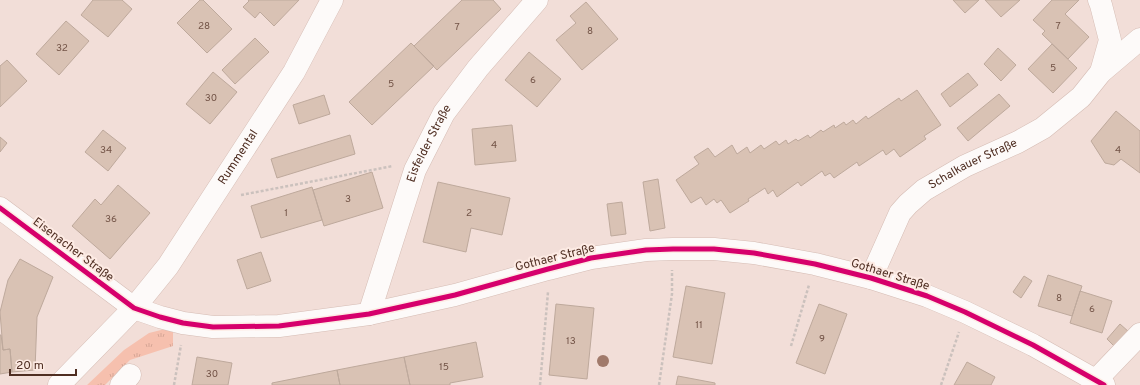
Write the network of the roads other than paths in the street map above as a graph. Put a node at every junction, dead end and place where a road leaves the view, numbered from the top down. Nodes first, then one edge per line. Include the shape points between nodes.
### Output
1 (332, 0) edge
2 (537, 0) edge
3 (1099, 0) edge
4 (1140, 39) edge
5 (1100, 72) junction
6 (0, 208) edge
7 (871, 278) junction
8 (134, 308) junction
9 (369, 314) junction
10 (1140, 334) edge
11 (1100, 382) edge
12 (59, 385) edge

1 - 8 street, Rummental via 294,72 242,153 168,266
2 - 9 street, Eisfelder Straße via 478,68 444,113 416,170
3 - 5 street, Schalkauer Straße via 1110,40
4 - 5 street, Schalkauer Straße
5 - 7 street, Schalkauer Straße via 1081,97 1043,128 965,166 924,190 908,204 900,213
6 - 8 street, Eisenacher Straße
7 - 9 street, Gothaer Straße via 754,253 714,249 646,250 591,258 455,295
7 - 11 street, Gothaer Straße via 927,296 965,312 1033,345
8 - 9 street, Gothaer Straße via 184,323 213,327 279,326
8 - 12 street, Rummental
10 - 11 street

